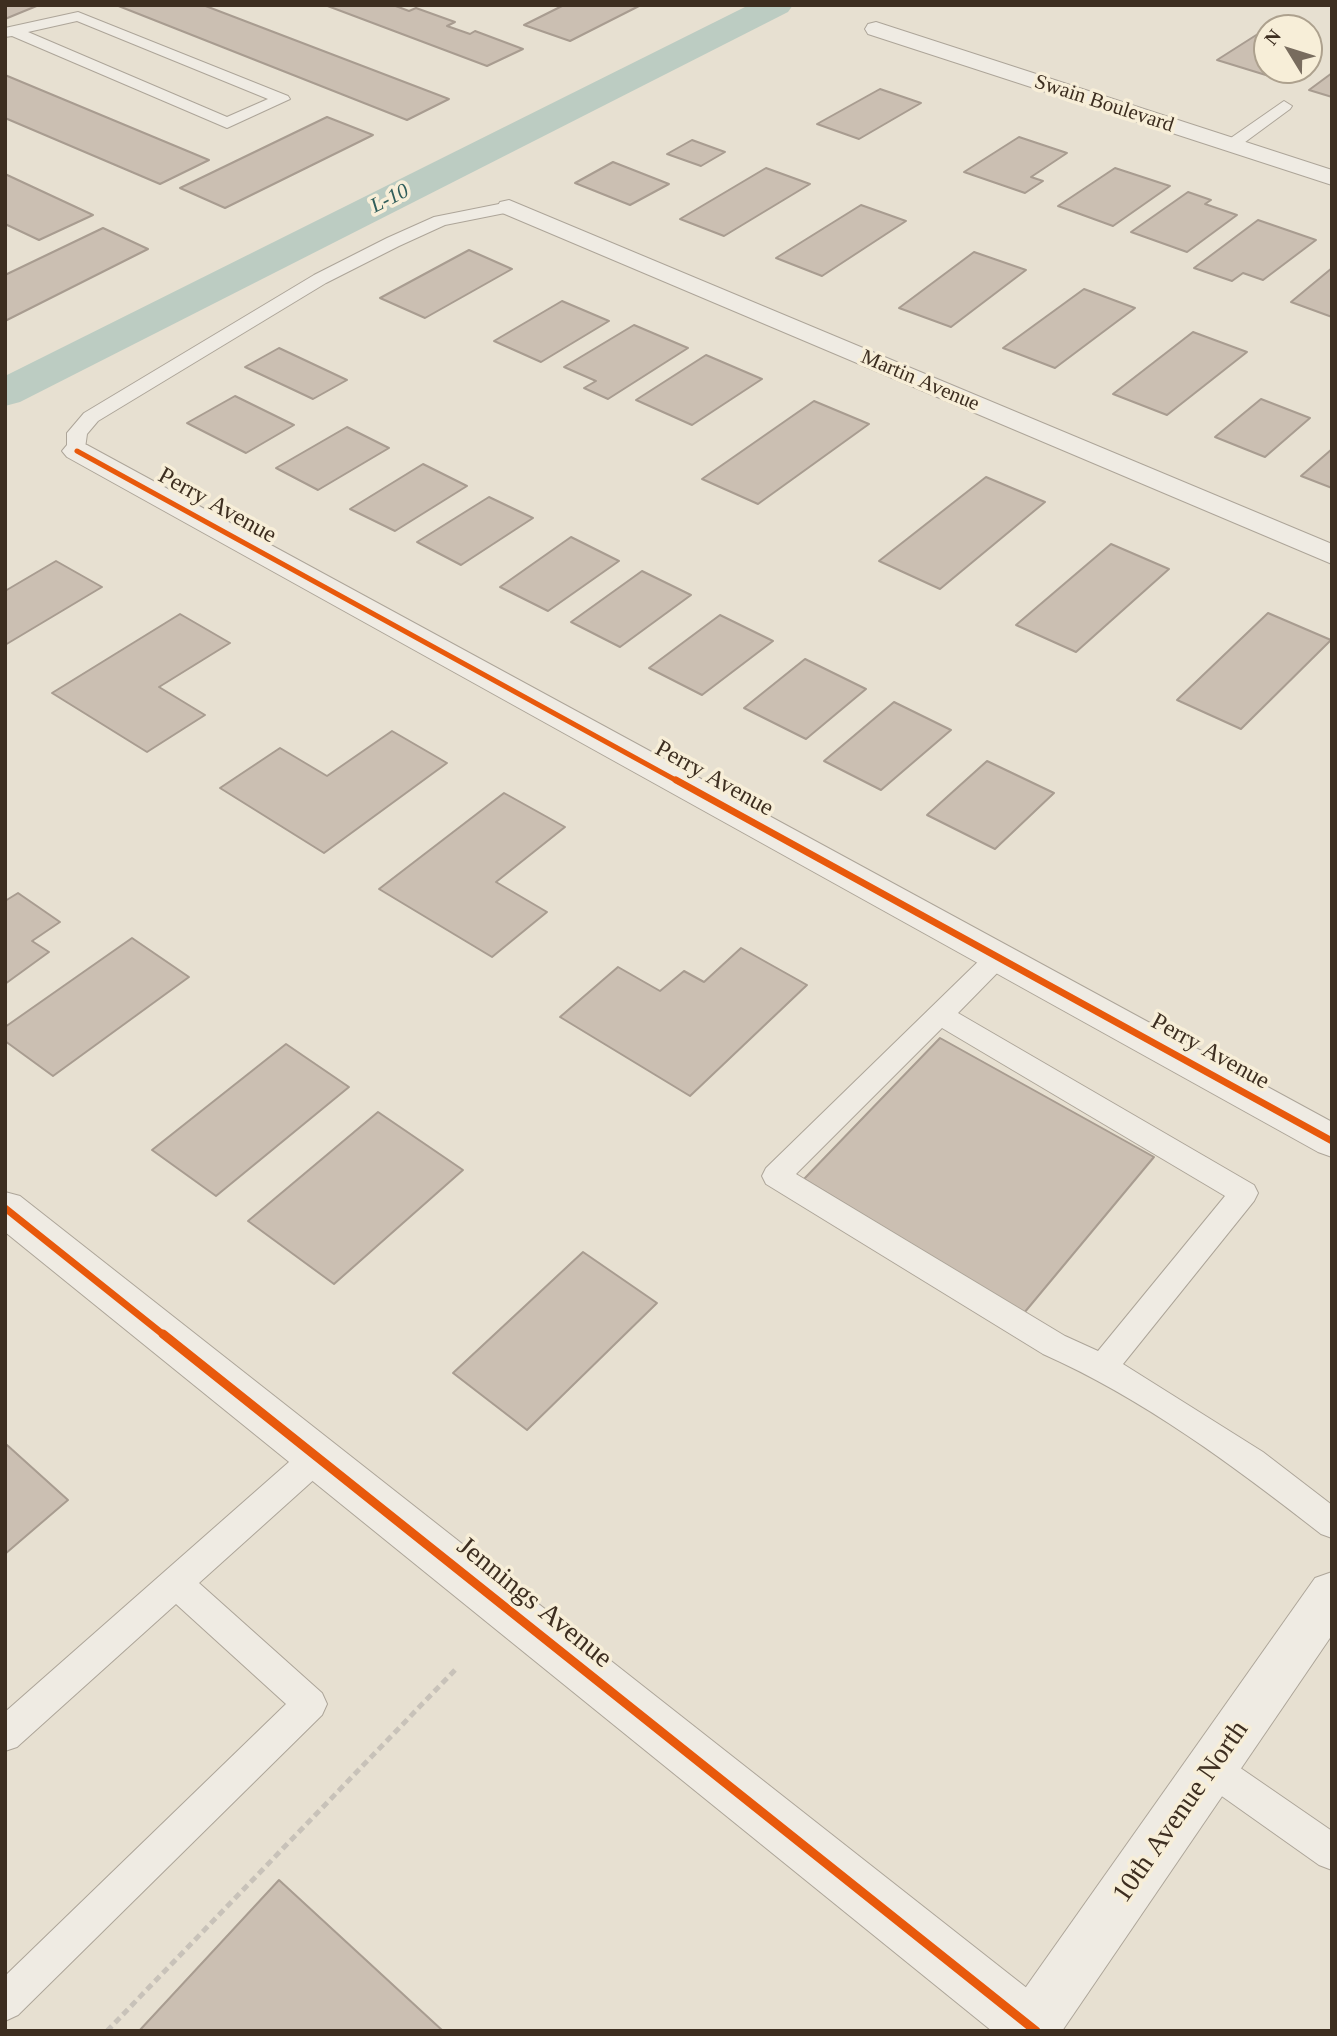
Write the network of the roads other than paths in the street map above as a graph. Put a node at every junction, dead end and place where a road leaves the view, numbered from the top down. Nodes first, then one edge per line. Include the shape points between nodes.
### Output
1 (876, 29) dead end
2 (11, 33) edge
3 (1284, 106) dead end
4 (1231, 145) junction
5 (1332, 178) edge
6 (509, 207) joint
7 (77, 451) joint
8 (1332, 555) edge
9 (998, 957) junction
10 (939, 1014) junction
11 (1332, 1141) edge
12 (5, 1208) edge
13 (1103, 1367) junction
14 (317, 1457) junction
15 (1332, 1524) edge
16 (176, 1583) junction
17 (1332, 1594) edge
18 (5, 1735) edge
19 (1212, 1768) junction
20 (1332, 1852) edge
21 (5, 2001) edge
22 (1032, 2030) edge

1 - 4 street, Swain Boulevard
2 - 2 lane via 227,122 282,99 78,16
3 - 4 lane
4 - 5 street, Swain Boulevard
6 - 7 lane via 440,221 320,279 91,417 77,433
6 - 8 street, Martin Avenue
7 - 9 street, Perry Avenue
9 - 10 lane
9 - 11 street, Perry Avenue
10 - 13 lane via 1244,1193
10 - 13 lane via 776,1175 1054,1345
12 - 14 street, Jennings Avenue
13 - 15 lane via 1252,1462
14 - 16 lane
14 - 22 street, Jennings Avenue
16 - 18 lane
16 - 21 lane via 310,1704
17 - 19 street, 10th Avenue North
19 - 20 lane
19 - 22 street, 10th Avenue North

